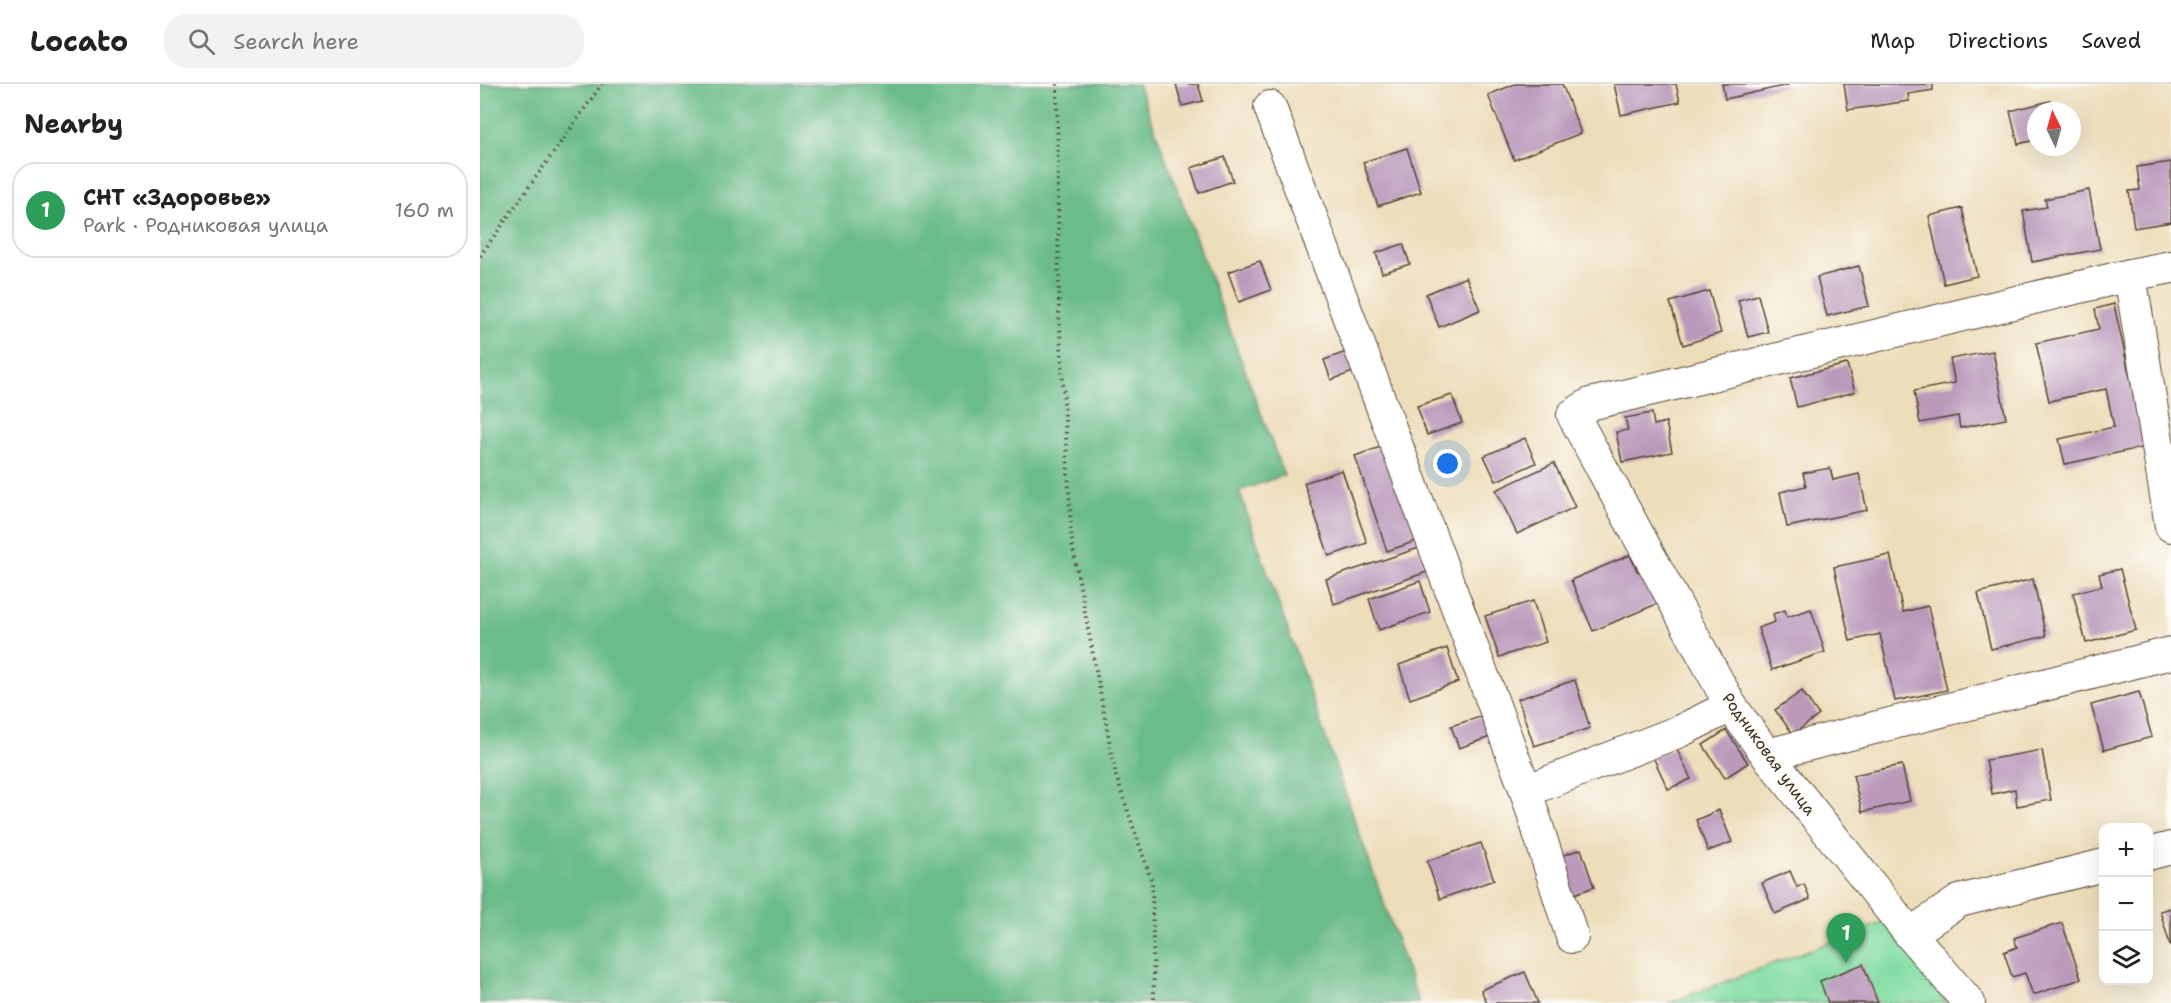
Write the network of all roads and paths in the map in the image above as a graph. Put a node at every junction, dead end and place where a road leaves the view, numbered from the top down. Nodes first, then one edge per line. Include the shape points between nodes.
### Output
1 (602, 84) edge
2 (1057, 84) edge
3 (1270, 106) dead end
4 (480, 256) edge
5 (2171, 267) edge
6 (2130, 274) junction
7 (2171, 526) edge
8 (2171, 653) edge
9 (1731, 706) junction
10 (1767, 755) junction
11 (1526, 791) junction
12 (2171, 848) edge
13 (2153, 853) edge
14 (2099, 866) edge
15 (1910, 934) junction
16 (1572, 937) dead end
17 (1154, 1003) edge
18 (1969, 1003) edge

1 - 4 path
2 - 17 path via 1059,311 1072,544 1116,776 1152,882
3 - 11 street
5 - 6 street
6 - 7 street
6 - 9 street, Родниковая улица via 1590,404 1573,416
8 - 10 street
9 - 10 street, Родниковая улица
9 - 11 street via 1680,731
10 - 15 street, Родниковая улица
11 - 16 street
12 - 13 street
14 - 15 street via 1959,901
15 - 18 street, Родниковая улица

